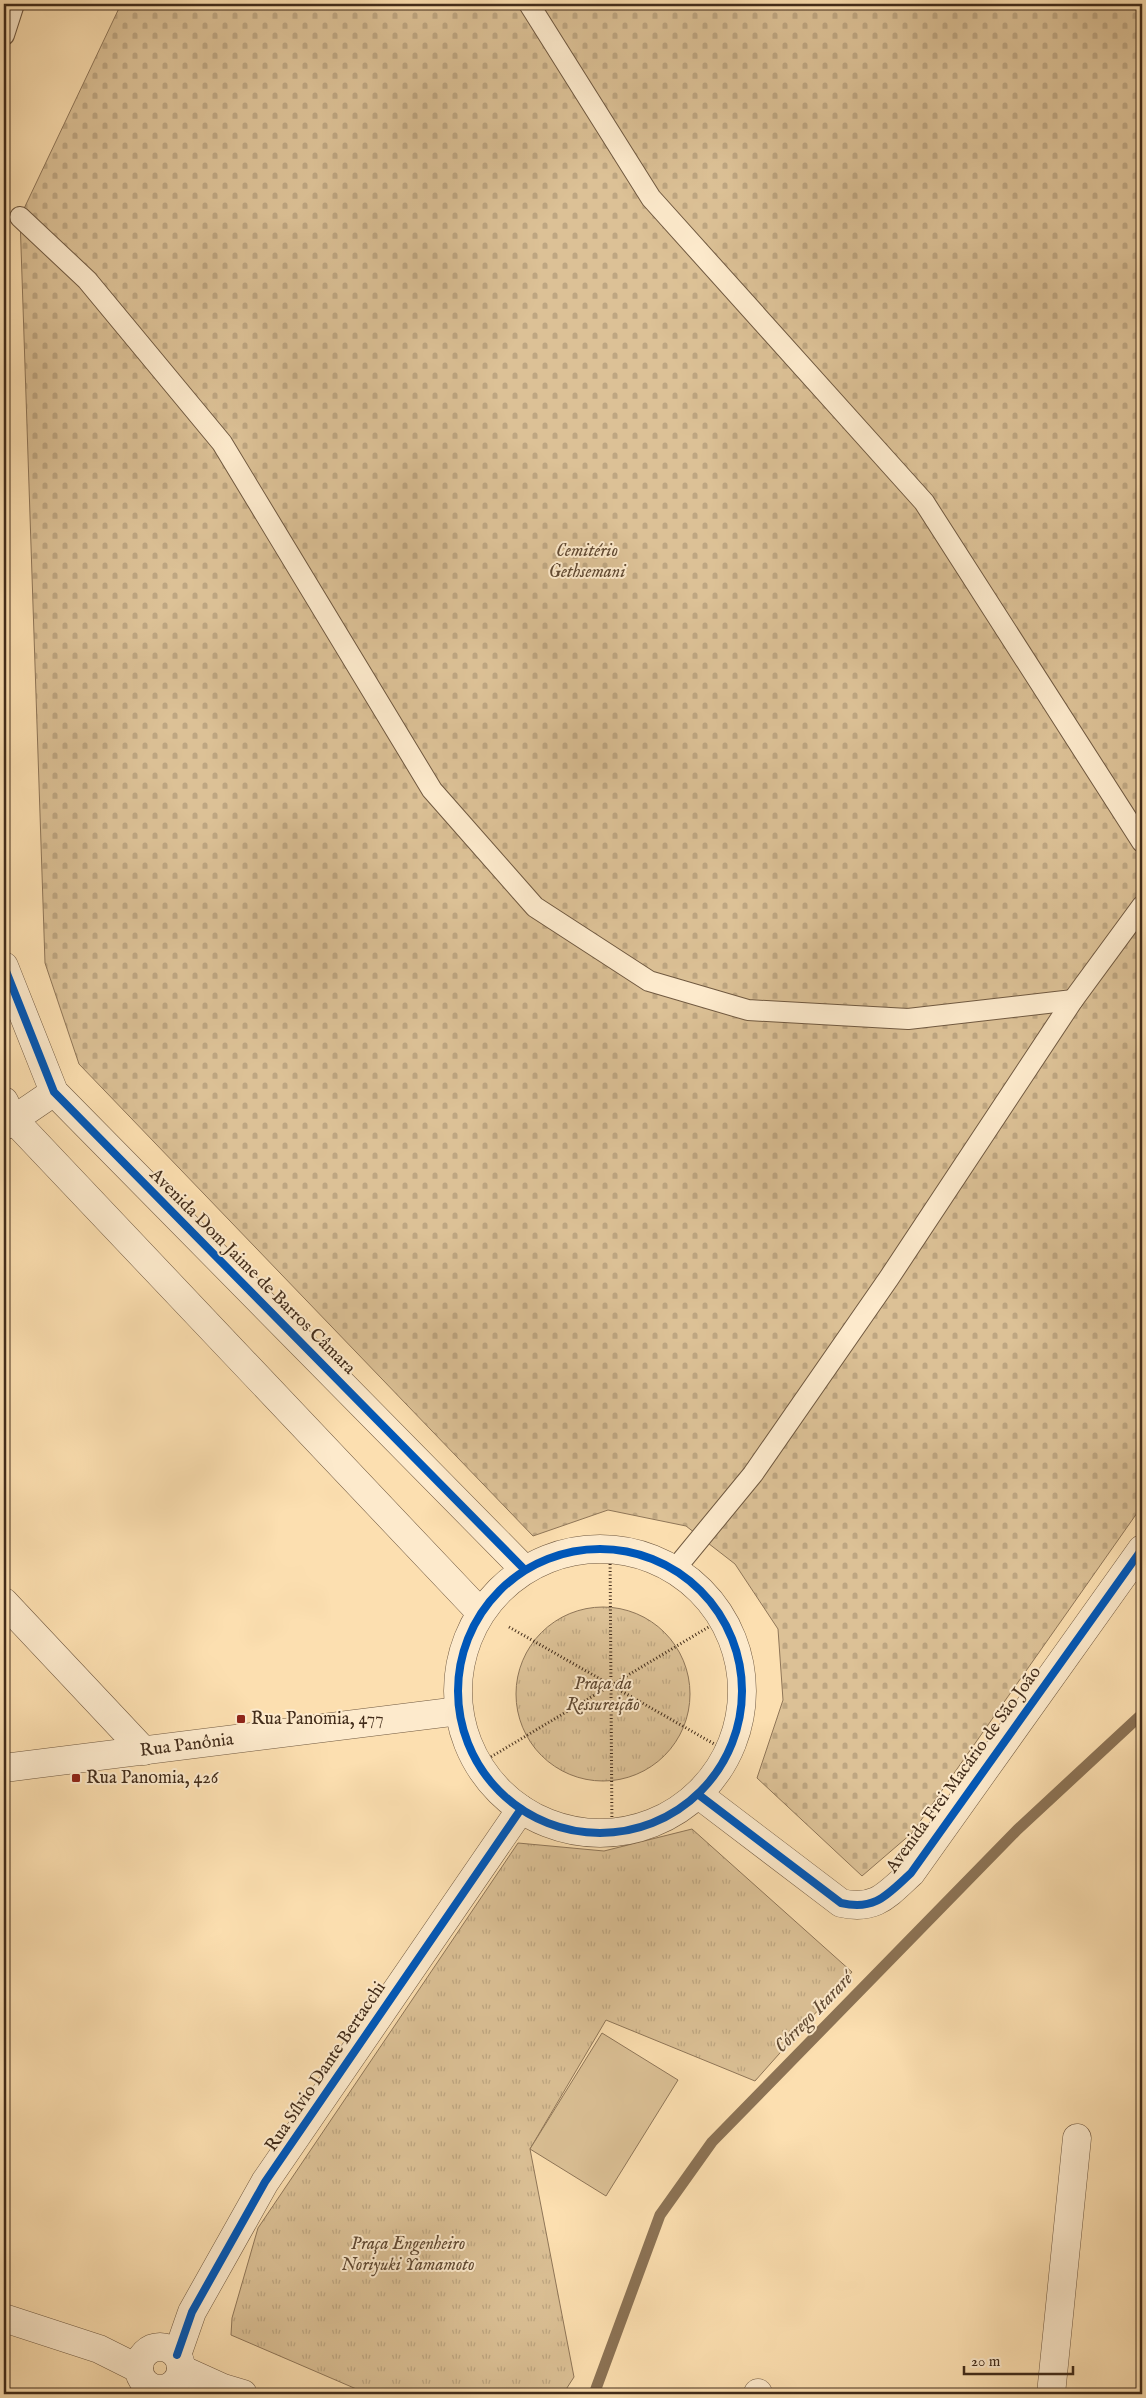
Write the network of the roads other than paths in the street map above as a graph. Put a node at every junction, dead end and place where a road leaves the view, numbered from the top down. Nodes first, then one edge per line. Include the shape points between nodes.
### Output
1 (14, 4) edge
2 (529, 4) edge
3 (4, 35) edge
4 (20, 217) dead end
5 (1142, 842) edge
6 (1142, 906) edge
7 (4, 966) edge
8 (1073, 1000) junction
9 (54, 1092) junction
10 (7, 1115) edge
11 (1142, 1549) edge
12 (524, 1569) junction
13 (675, 1569) junction
14 (4, 1602) edge
15 (480, 1612) junction
16 (459, 1711) junction
17 (144, 1751) junction
18 (4, 1768) edge
19 (699, 1795) junction
20 (521, 1809) junction
21 (1077, 2138) dead end
22 (4, 2318) edge
23 (159, 2373) edge
24 (233, 2391) edge
25 (1051, 2394) edge

1 - 3 lane
2 - 5 lane via 652,198 924,502
4 - 8 lane via 87,280 222,443 432,790 535,907 649,981 748,1010 908,1019
6 - 8 lane
7 - 9 street, Avenida Dom Jaime de Barros Câmara
8 - 13 lane via 889,1278 753,1474
9 - 10 street
9 - 12 street, Avenida Dom Jaime de Barros Câmara
10 - 15 street
11 - 19 street, Avenida Frei Macário de São João via 911,1873 873,1904 858,1907 841,1902
12 - 13 street via 573,1550 625,1550
12 - 15 street
13 - 19 street via 714,1603 738,1650 743,1703 730,1753
14 - 17 street
15 - 16 street via 460,1660
16 - 17 street, Rua Panônia
16 - 20 street via 470,1749 491,1783
17 - 18 street, Rua Panônia
19 - 20 street via 668,1817 631,1830 612,1832 593,1833 555,1826
20 - 23 street, Rua Sílvio Dante Bertacchi via 265,2182
21 - 25 street
22 - 23 street via 99,2349
23 - 24 street

